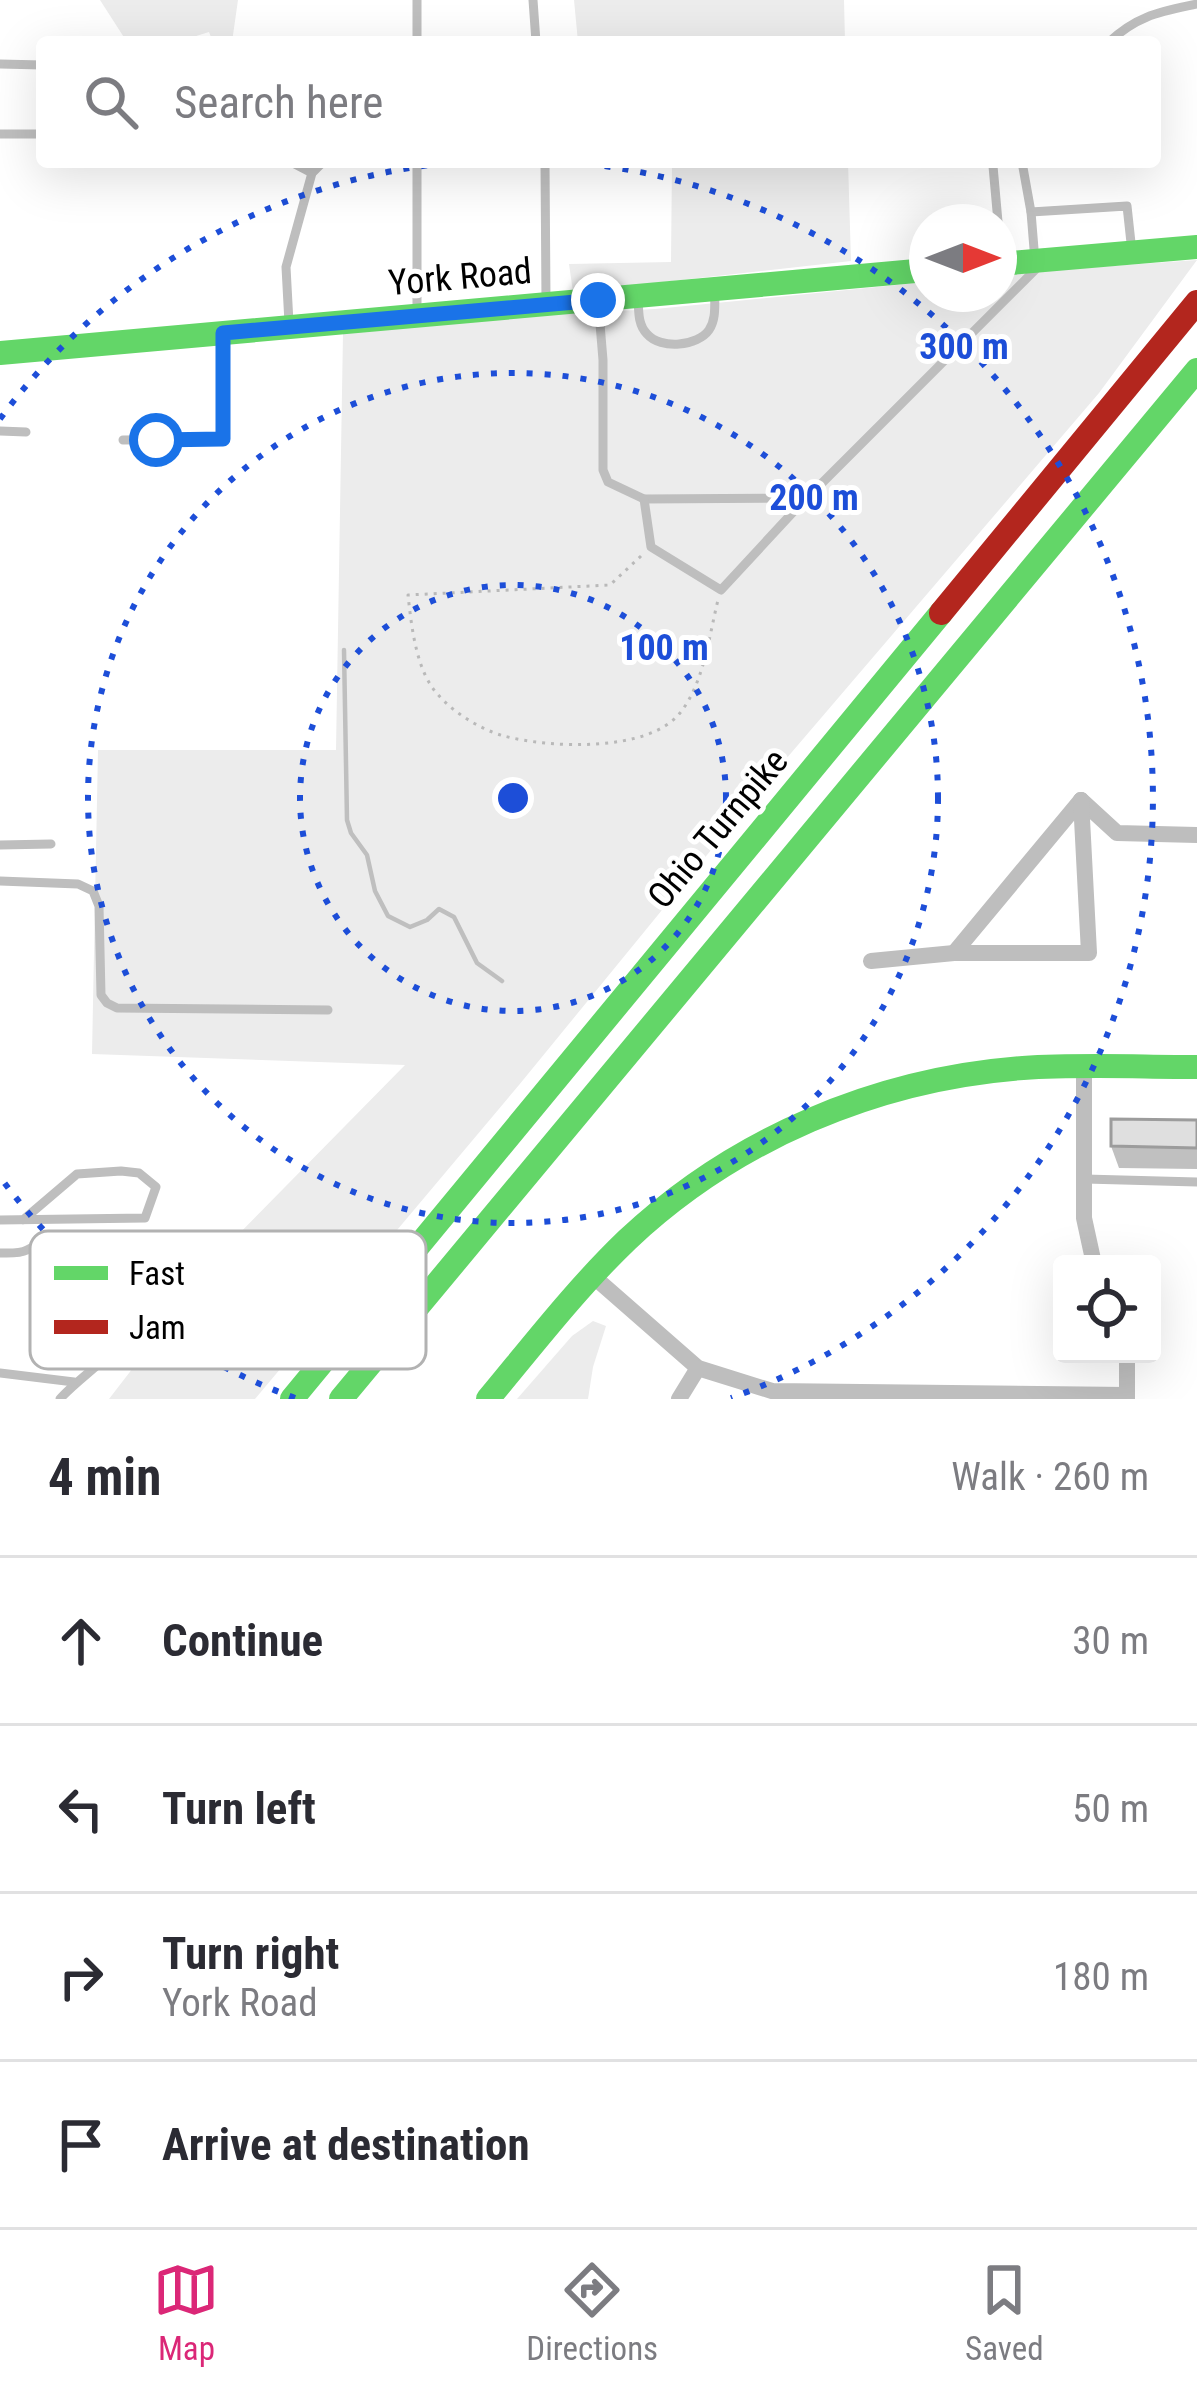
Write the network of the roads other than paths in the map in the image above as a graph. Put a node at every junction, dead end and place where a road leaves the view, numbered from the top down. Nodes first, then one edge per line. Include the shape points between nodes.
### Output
1 (417, 0) edge
2 (532, 0) edge
3 (1197, 4) edge
4 (417, 36) edge
5 (535, 36) edge
6 (1115, 36) edge
7 (0, 64) edge
8 (36, 65) edge
9 (0, 134) edge
10 (36, 134) edge
11 (304, 168) edge
12 (317, 168) edge
13 (417, 168) edge
14 (545, 168) edge
15 (993, 168) edge
16 (1023, 168) edge
17 (313, 172) junction
18 (996, 204) edge
19 (1031, 212) junction
20 (1197, 247) edge
21 (1132, 252) junction
22 (1040, 260) junction
23 (1017, 262) edge
24 (909, 273) edge
25 (715, 290) junction
26 (638, 296) junction
27 (598, 300) junction
28 (1196, 303) edge
29 (546, 304) junction
30 (417, 316) junction
31 (289, 327) junction
32 (223, 333) junction
33 (0, 353) edge
34 (1197, 370) edge
35 (0, 431) edge
36 (26, 432) dead end
37 (123, 440) dead end
38 (808, 496) junction
39 (644, 499) junction
40 (1082, 800) junction
41 (1197, 835) edge
42 (51, 844) dead end
43 (0, 845) edge
44 (0, 881) edge
45 (954, 953) junction
46 (871, 961) dead end
47 (328, 1010) dead end
48 (1084, 1067) junction
49 (1197, 1067) edge
50 (1085, 1179) junction
51 (1197, 1182) edge
52 (0, 1220) edge
53 (23, 1220) junction
54 (426, 1237) edge
55 (30, 1248) edge
56 (0, 1253) edge
57 (1092, 1255) edge
58 (594, 1277) junction
59 (426, 1297) edge
60 (1127, 1363) edge
61 (698, 1368) junction
62 (93, 1369) edge
63 (317, 1369) edge
64 (366, 1369) edge
65 (0, 1373) edge
66 (74, 1382) junction
67 (898, 1395) edge
68 (1127, 1397) edge
69 (60, 1399) edge
70 (292, 1399) edge
71 (341, 1399) edge
72 (488, 1399) edge
73 (679, 1399) edge

1 - 4 lane
2 - 5 lane
3 - 6 lane via 1148,14
7 - 8 lane
9 - 10 lane
11 - 17 lane
12 - 17 lane
13 - 30 lane
14 - 29 lane
15 - 18 lane
16 - 19 lane
17 - 31 lane via 286,267
19 - 21 lane via 1127,206
19 - 22 lane
20 - 21 main road
21 - 22 main road
22 - 23 main road
22 - 38 lane
24 - 25 main road, York Road
25 - 26 main road, York Road
25 - 26 lane via 714,319 697,341 658,343 647,335
26 - 27 main road, York Road
27 - 29 main road, York Road
27 - 39 lane via 603,470 608,482
28 - 54 main road, Ohio Turnpike
29 - 30 main road, York Road
30 - 31 main road, York Road
31 - 32 main road, York Road
32 - 33 main road, York Road
32 - 37 lane via 223,439
34 - 59 main road
35 - 36 lane
38 - 39 lane
38 - 39 lane via 721,590 651,547
40 - 41 street via 1117,833
40 - 45 street
40 - 45 street via 1088,953
42 - 43 lane
44 - 47 lane via 93,891 101,995 118,1008
45 - 46 street
48 - 49 main road
48 - 50 street
48 - 58 main road via 998,1070 858,1101 718,1169 661,1210
50 - 51 lane
50 - 57 street
52 - 53 lane
53 - 53 lane via 145,1218 156,1187 139,1173 77,1174
55 - 56 lane
58 - 61 street
58 - 72 main road
60 - 68 street
61 - 67 street via 772,1391
61 - 73 street
62 - 66 lane
63 - 70 main road, Ohio Turnpike
64 - 71 main road
65 - 66 lane
66 - 69 lane
67 - 68 street

